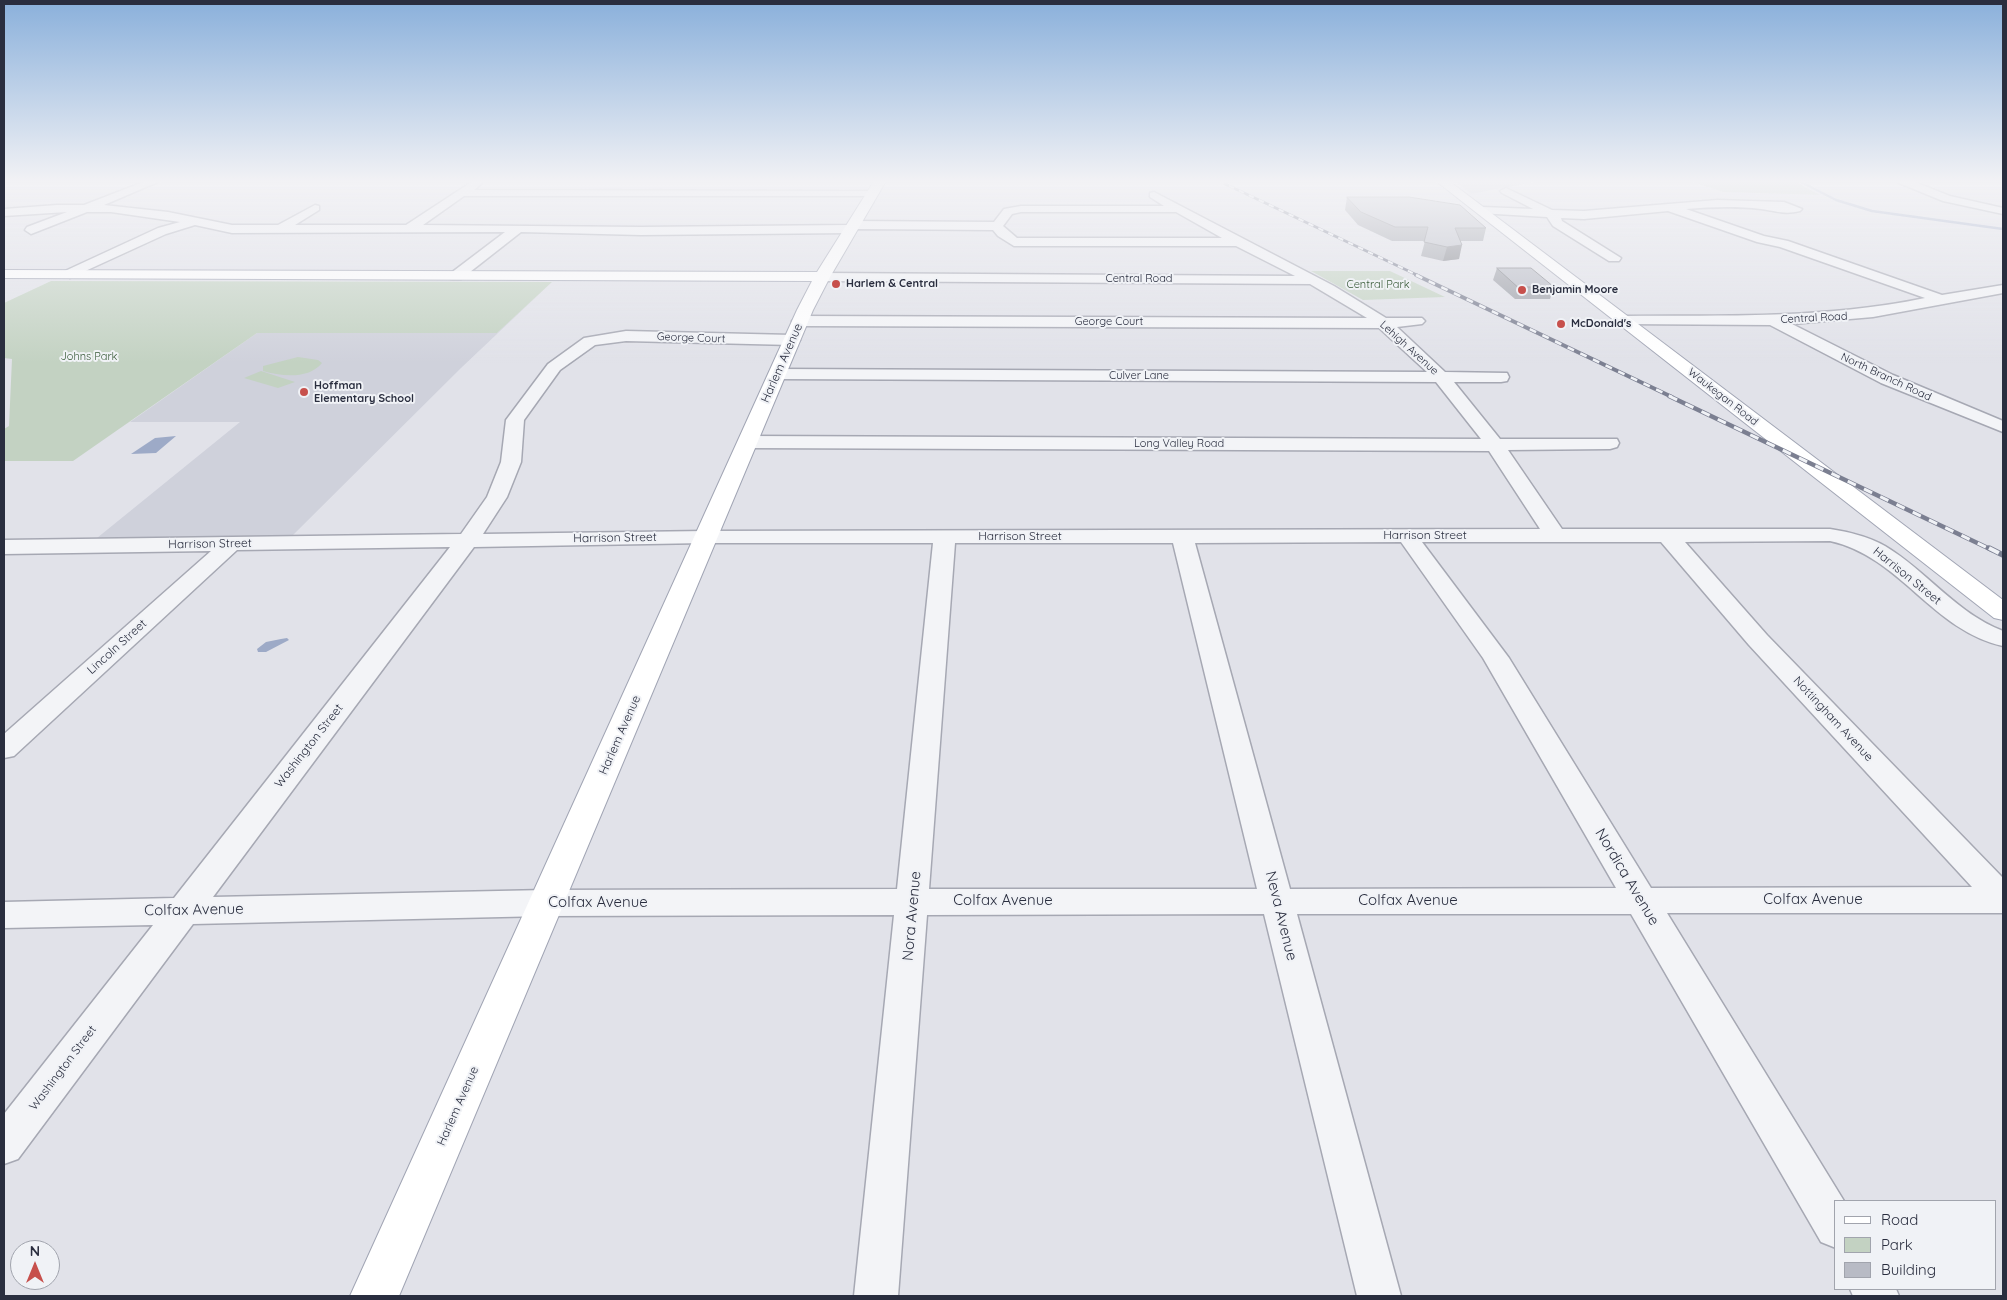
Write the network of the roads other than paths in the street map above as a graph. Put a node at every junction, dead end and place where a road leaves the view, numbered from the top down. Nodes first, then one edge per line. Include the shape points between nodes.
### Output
1 (141, 242) edge
2 (500, 242) edge
3 (844, 242) edge
4 (1014, 242) edge
5 (1237, 242) joint
6 (1522, 242) edge
7 (1585, 242) edge
8 (1773, 242) edge
9 (1614, 258) dead end
10 (4, 274) edge
11 (70, 274) junction
12 (456, 276) junction
13 (822, 277) junction
14 (1315, 280) junction
15 (2003, 289) edge
16 (1943, 300) junction
17 (1623, 320) junction
18 (1772, 320) junction
19 (1417, 321) dead end
20 (1382, 323) junction
21 (796, 330) junction
22 (590, 341) joint
23 (777, 374) junction
24 (1501, 377) dead end
25 (1443, 378) junction
26 (1999, 423) edge
27 (748, 442) junction
28 (1610, 443) dead end
29 (1494, 445) junction
30 (1555, 535) junction
31 (1667, 535) junction
32 (945, 536) junction
33 (1182, 536) junction
34 (1407, 536) junction
35 (706, 537) junction
36 (468, 540) junction
37 (231, 544) junction
38 (4, 547) edge
39 (2003, 612) edge
40 (2003, 639) edge
41 (4, 750) edge
42 (1640, 899) junction
43 (2003, 899) edge
44 (914, 900) junction
45 (1277, 900) junction
46 (546, 903) junction
47 (183, 911) junction
48 (4, 915) edge
49 (4, 1144) edge
50 (1834, 1224) edge
51 (374, 1296) edge
52 (876, 1296) edge
53 (1379, 1296) edge

1 - 11 street
2 - 12 street
3 - 13 main road, Harlem Avenue
4 - 5 street
5 - 14 street, Lehigh Avenue
6 - 17 main road, Waukegan Road
7 - 9 street
8 - 16 street
10 - 11 main road, Central Road
11 - 12 main road, Central Road
12 - 13 main road, Central Road
13 - 14 street, Central Road
13 - 21 main road, Harlem Avenue
14 - 20 street, Lehigh Avenue
15 - 16 street, Central Road
16 - 18 street, Central Road via 1851,316
17 - 18 street, Central Road
17 - 39 main road, Waukegan Road
18 - 26 street, North Branch Road via 1887,379
19 - 20 street, George Court
20 - 21 street, George Court
20 - 25 street, Lehigh Avenue
21 - 22 street, George Court via 626,336
21 - 23 main road, Harlem Avenue
22 - 36 street, Washington Street via 554,367 515,420 511,462 497,497
23 - 25 street, Culver Lane
23 - 27 main road, Harlem Avenue
24 - 25 street, Culver Lane
25 - 29 street, Lehigh Avenue
27 - 29 street, Long Valley Road
27 - 35 main road, Harlem Avenue
28 - 29 street, Long Valley Road
29 - 30 street, Lehigh Avenue
30 - 31 street, Harrison Street
30 - 34 street, Harrison Street
31 - 40 street, Harrison Street via 1830,535 1856,539 1877,550 1972,628
31 - 43 street, Nottingham Avenue via 1758,640
32 - 33 street, Harrison Street
32 - 35 street, Harrison Street
32 - 44 street, Nora Avenue
33 - 34 street, Harrison Street
33 - 45 street, Neva Avenue
34 - 42 street, Nordica Avenue via 1428,570 1479,630
35 - 36 street, Harrison Street
35 - 46 main road, Harlem Avenue
36 - 37 street, Harrison Street
36 - 47 street, Washington Street
37 - 38 street, Harrison Street
37 - 41 street, Lincoln Street
42 - 43 street, Colfax Avenue
42 - 45 street, Colfax Avenue
42 - 50 street, Nordica Avenue
44 - 45 street, Colfax Avenue
44 - 46 street, Colfax Avenue
44 - 52 street, Nora Avenue
45 - 53 street, Neva Avenue
46 - 47 street, Colfax Avenue
46 - 51 main road, Harlem Avenue
47 - 48 street, Colfax Avenue
47 - 49 street, Washington Street

